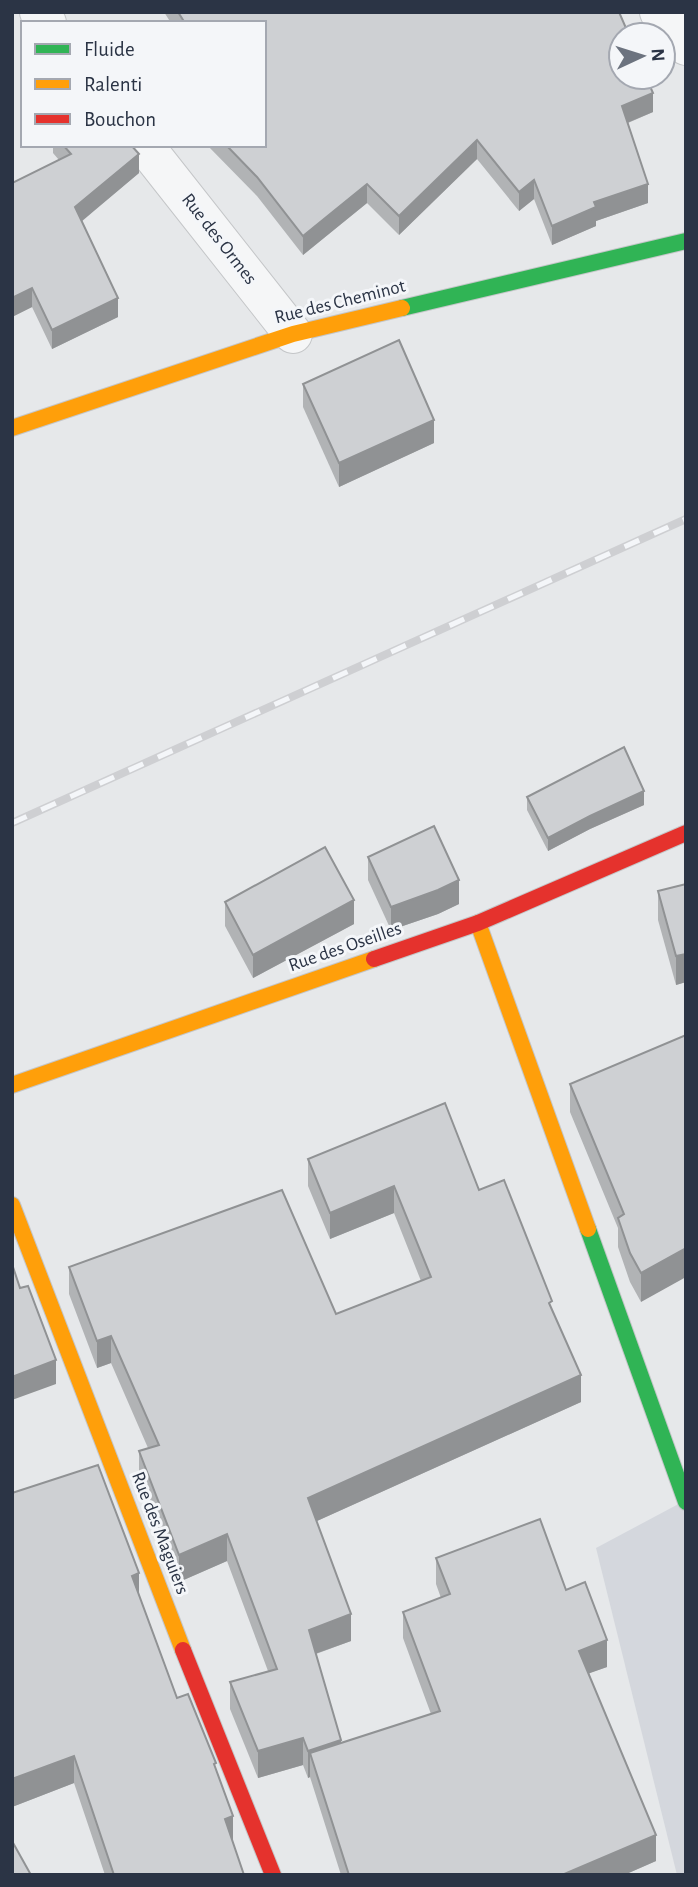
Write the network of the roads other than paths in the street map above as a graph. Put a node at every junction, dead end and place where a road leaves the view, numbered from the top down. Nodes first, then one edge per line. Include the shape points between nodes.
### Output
1 (659, 12) edge
2 (686, 46) edge
3 (146, 147) edge
4 (686, 241) edge
5 (293, 334) junction
6 (12, 428) edge
7 (686, 833) edge
8 (478, 923) junction
9 (12, 1085) edge
10 (12, 1205) edge
11 (686, 1502) edge
12 (273, 1875) edge

1 - 2 street
3 - 5 street, Rue des Ormes
4 - 5 street, Rue des Cheminot
5 - 6 street, Rue des Cheminot
7 - 8 street, Rue des Oseilles
8 - 9 street, Rue des Oseilles
8 - 11 street
10 - 12 street, Rue des Maguiers

